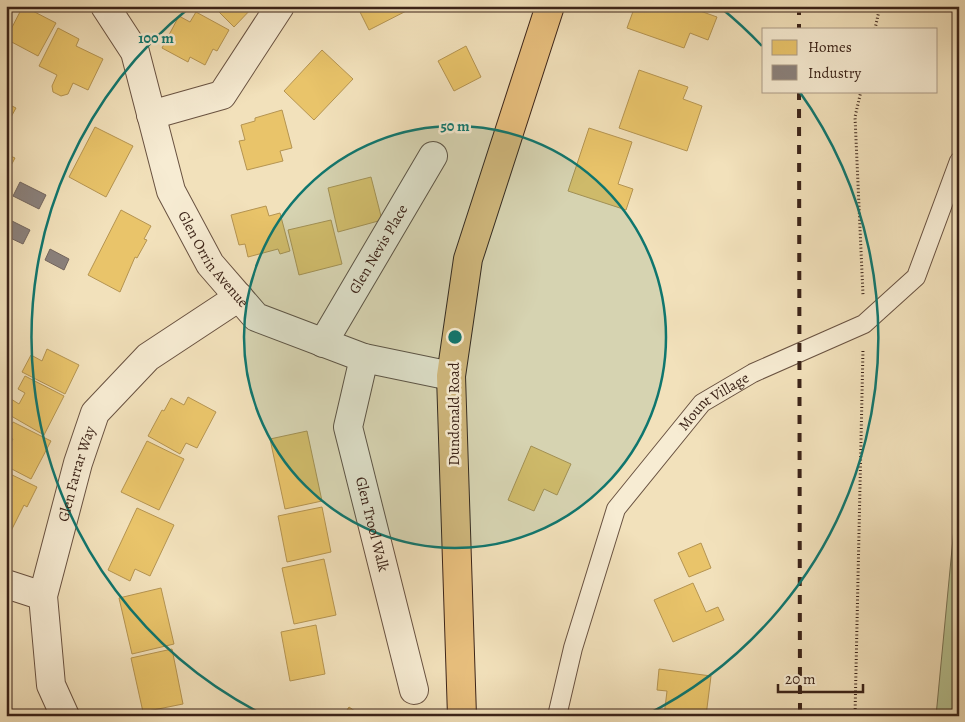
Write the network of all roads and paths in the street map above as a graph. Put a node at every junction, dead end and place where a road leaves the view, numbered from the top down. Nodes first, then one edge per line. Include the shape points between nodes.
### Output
1 (105, 6) edge
2 (280, 6) edge
3 (550, 6) edge
4 (880, 6) edge
5 (875, 28) edge
6 (861, 92) edge
7 (152, 115) junction
8 (433, 156) dead end
9 (959, 160) edge
10 (239, 297) junction
11 (864, 324) junction
12 (323, 343) junction
13 (364, 358) junction
14 (451, 376) junction
15 (6, 584) edge
16 (43, 596) junction
17 (414, 690) dead end
18 (65, 716) edge
19 (462, 716) edge
20 (557, 716) edge
21 (854, 716) edge

1 - 7 street, Glen Orrin Avenue via 135,52
2 - 7 street via 222,96
3 - 14 main road, Dundonald Road via 468,259
4 - 5 path
6 - 11 path via 855,117
7 - 10 street, Glen Orrin Avenue via 171,191 210,264
8 - 12 street, Glen Nevis Place
9 - 11 lane, Mount Village via 916,277
10 - 12 street, Glen Orrin Avenue via 256,318
10 - 16 street, Glen Farrar Way via 148,357 95,413 78,463
11 - 20 lane, Mount Village via 753,373 702,403 616,509 573,648
11 - 21 path
12 - 13 street, Glen Orrin Avenue
13 - 14 street, Glen Orrin Avenue
13 - 17 street, Glen Trool Walk via 348,427
14 - 19 main road, Dundonald Road
15 - 16 street
16 - 18 street, Glen Farrar Way via 51,684

